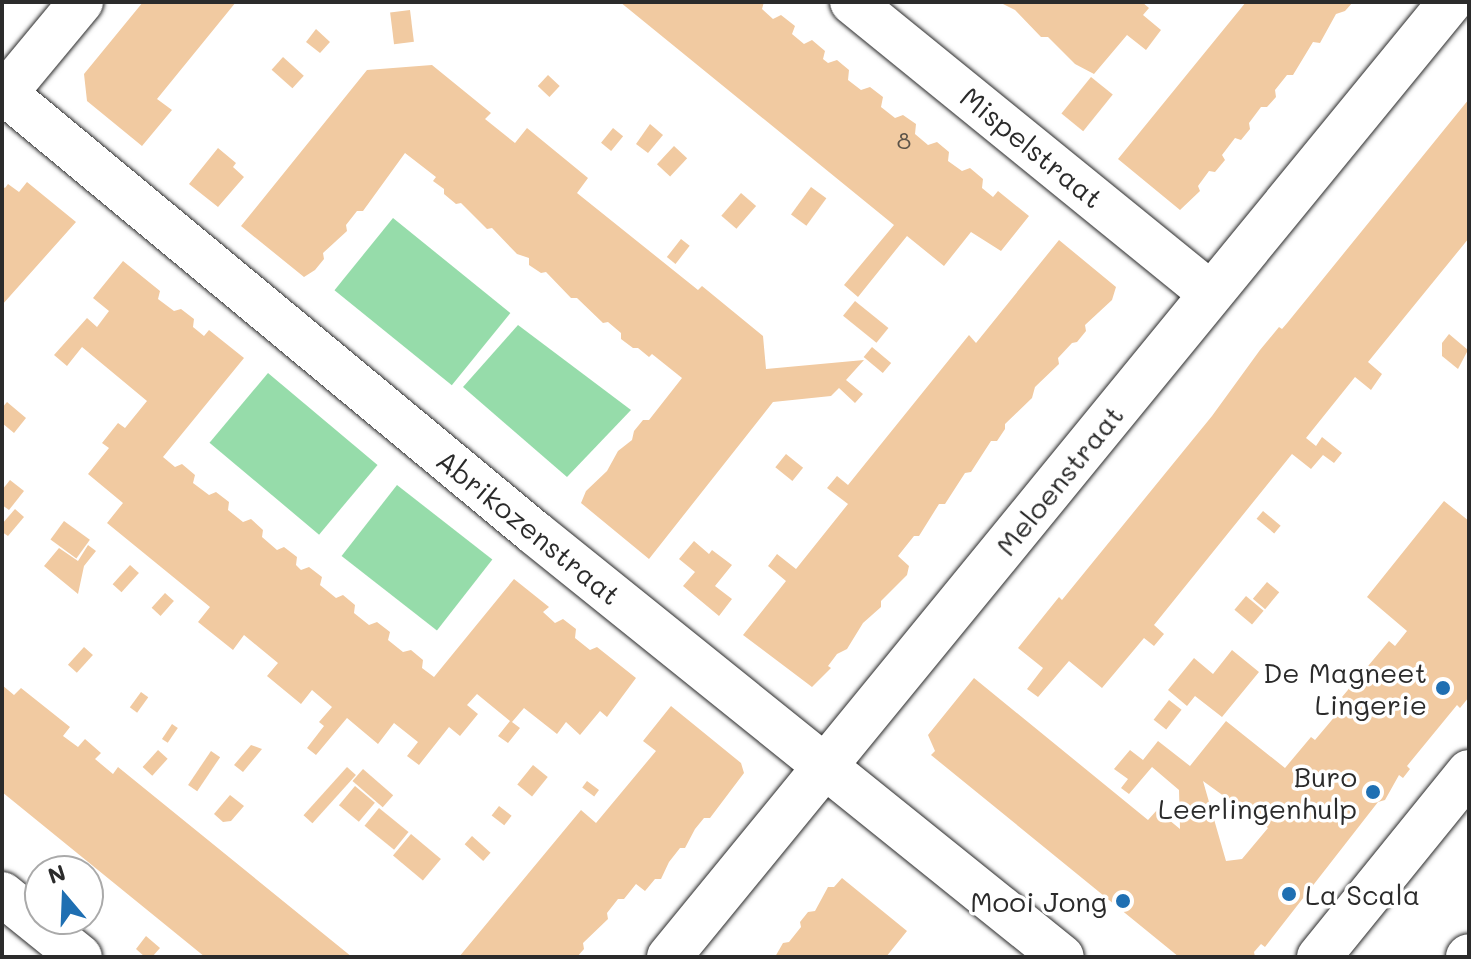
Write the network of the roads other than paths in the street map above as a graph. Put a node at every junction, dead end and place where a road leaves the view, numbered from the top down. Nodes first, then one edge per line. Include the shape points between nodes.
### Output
1 (81, 2) edge
2 (852, 2) edge
3 (1450, 2) edge
4 (3, 94) edge
5 (1210, 293) junction
6 (827, 768) junction
7 (1469, 772) edge
8 (2, 894) edge
9 (80, 957) edge
10 (669, 957) edge
11 (1062, 957) edge
12 (1319, 957) edge

1 - 4 street
2 - 5 street, Mispelstraat
3 - 5 street, Meloenstraat
4 - 6 street, Abrikozenstraat
5 - 6 street, Meloenstraat
6 - 10 street, Meloenstraat
6 - 11 street, Abrikozenstraat
7 - 12 street
8 - 9 street

